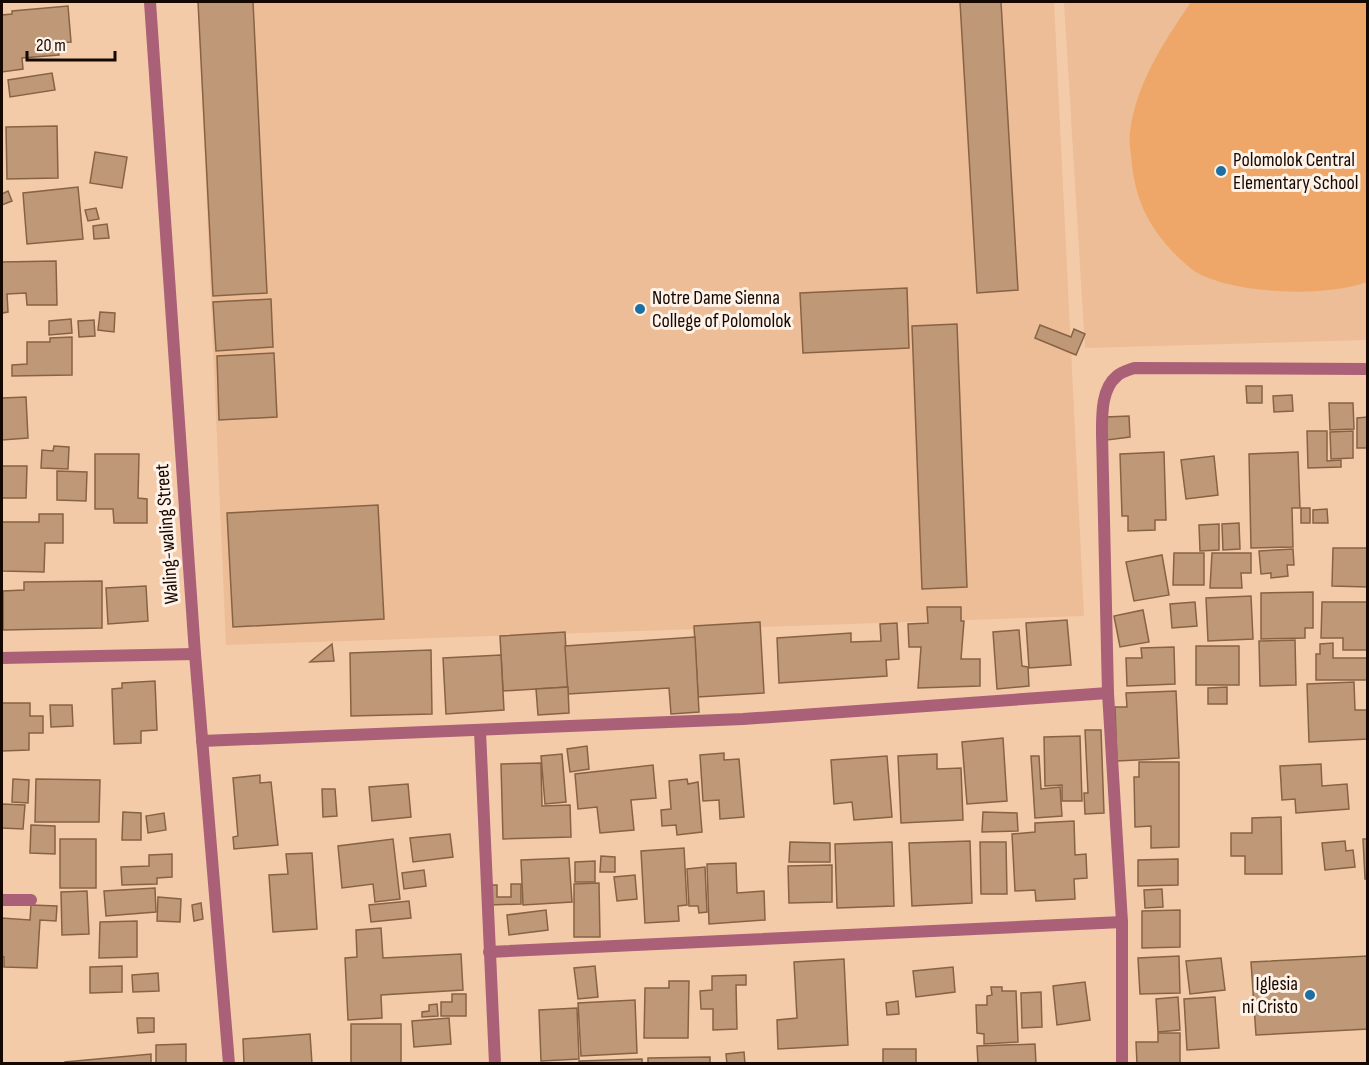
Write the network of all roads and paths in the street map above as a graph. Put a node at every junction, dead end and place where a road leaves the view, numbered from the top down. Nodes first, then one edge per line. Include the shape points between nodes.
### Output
1 (150, 2) edge
2 (1368, 369) edge
3 (195, 654) junction
4 (2, 658) edge
5 (1108, 693) junction
6 (480, 731) junction
7 (202, 741) junction
8 (2, 900) edge
9 (32, 900) dead end
10 (1122, 922) junction
11 (489, 952) junction
12 (229, 1064) edge
13 (495, 1064) edge
14 (1122, 1064) edge

1 - 3 street, Waling-waling Street
2 - 5 street via 1134,368 1119,374 1110,384 1101,434
3 - 4 street
3 - 7 street, Waling-waling Street
5 - 6 street via 743,719
5 - 10 street
6 - 7 street
6 - 11 street
7 - 12 street, Waling-waling Street
8 - 9 street
10 - 11 street
10 - 14 street
11 - 13 street

